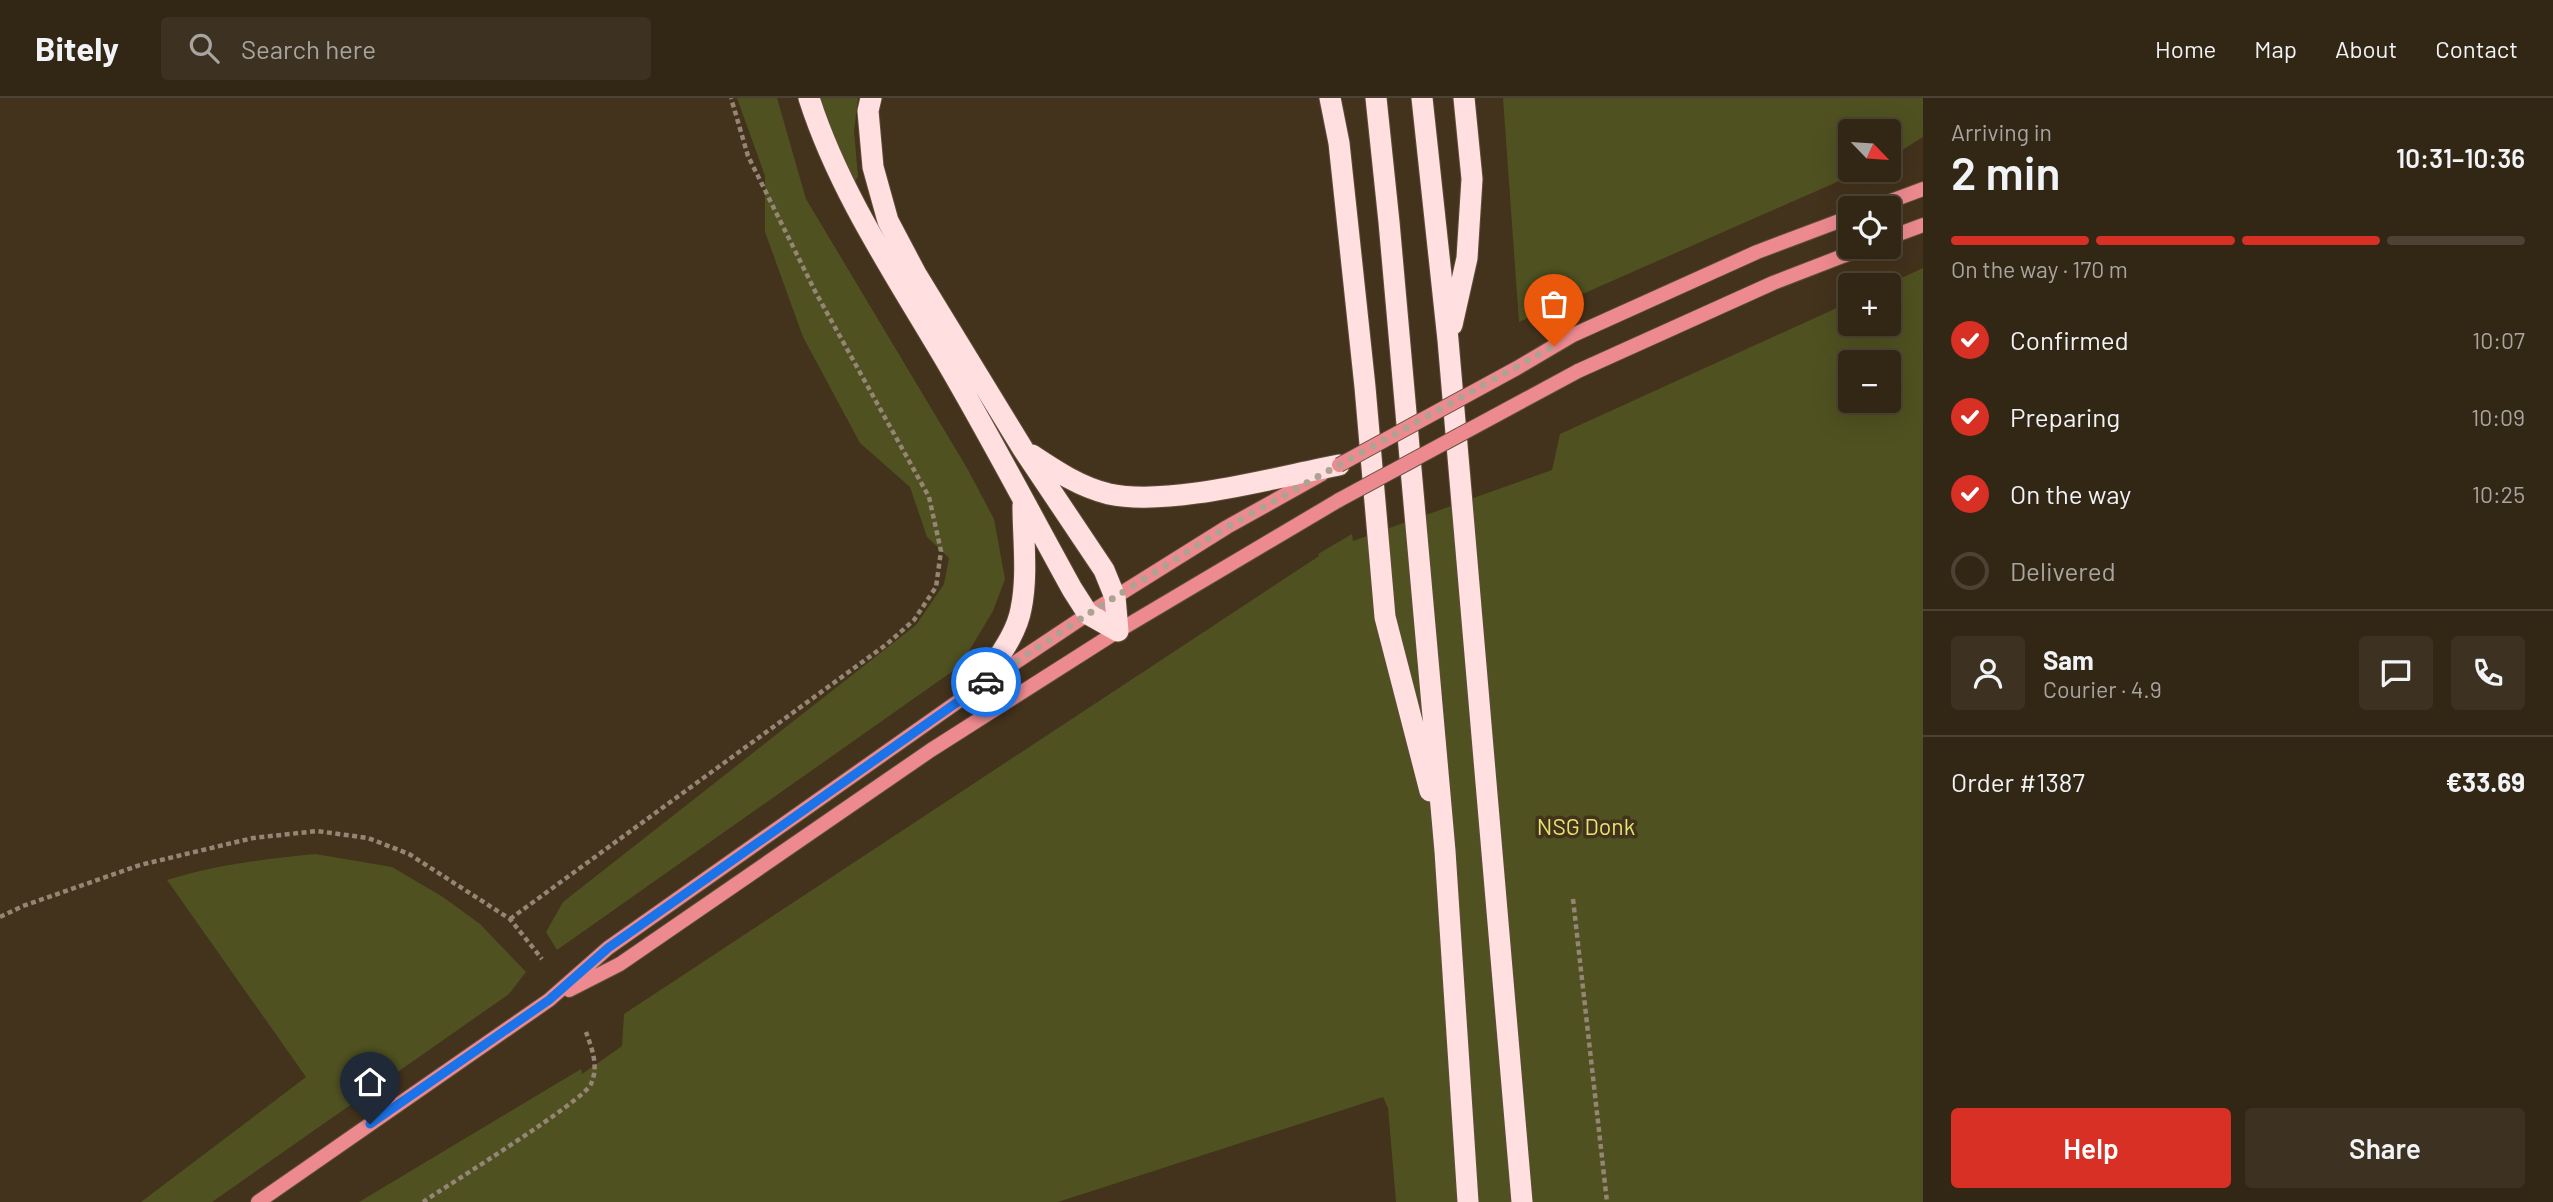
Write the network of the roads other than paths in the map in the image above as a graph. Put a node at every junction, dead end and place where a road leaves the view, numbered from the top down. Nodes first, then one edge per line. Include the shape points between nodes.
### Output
1 (809, 98) edge
2 (871, 98) edge
3 (1330, 98) edge
4 (1376, 98) edge
5 (1422, 98) edge
6 (1464, 98) edge
7 (1923, 189) edge
8 (1901, 197) edge
9 (1838, 222) edge
10 (1923, 225) edge
11 (1901, 233) edge
12 (1838, 258) edge
13 (1448, 340) junction
14 (1023, 449) junction
15 (1339, 465) junction
16 (1024, 503) junction
17 (1115, 597) junction
18 (1088, 614) junction
19 (1118, 631) junction
20 (980, 686) junction
21 (1445, 851) junction
22 (549, 1000) junction
23 (258, 1202) edge
24 (1468, 1202) edge
25 (1522, 1202) edge

1 - 16 highway via 823,141 864,220
2 - 14 highway via 873,167 888,221
3 - 21 highway via 1342,170 1385,617
4 - 21 highway
5 - 13 highway
6 - 13 highway via 1472,179 1467,258
7 - 8 main road
9 - 15 main road, bridge via 1757,252 1573,335
10 - 11 main road
12 - 19 main road, bridge via 1578,371 1339,500
13 - 25 highway
14 - 15 highway via 1071,480 1109,494 1153,497
14 - 17 highway via 1104,570
15 - 17 main road
16 - 18 highway
16 - 20 highway via 1021,610 1011,636
17 - 18 main road
17 - 19 highway
18 - 19 highway
18 - 20 main road
19 - 22 main road via 931,750 620,964
20 - 22 main road via 608,948
21 - 24 highway
22 - 23 main road

